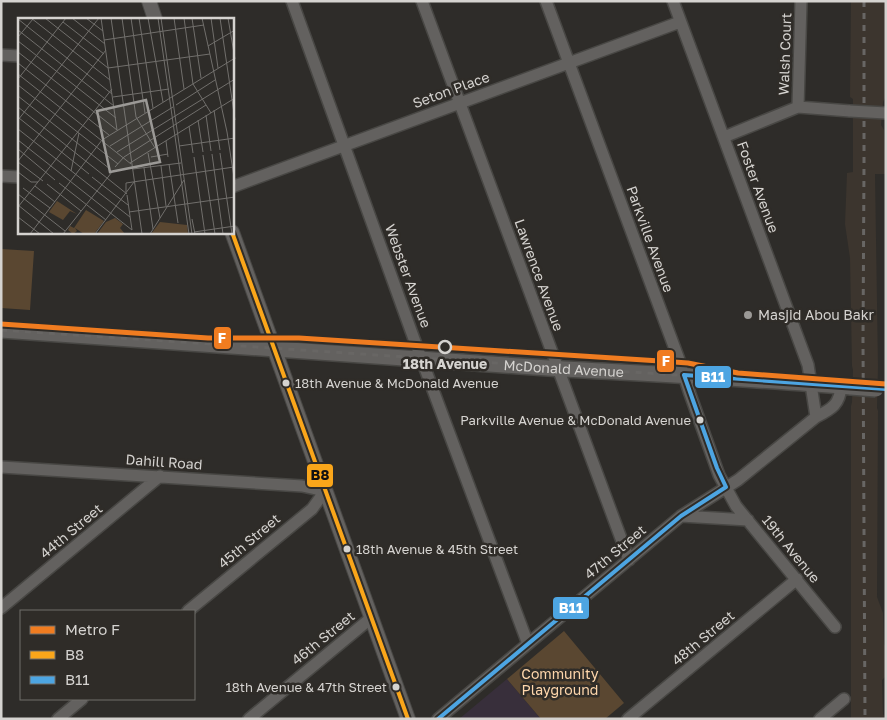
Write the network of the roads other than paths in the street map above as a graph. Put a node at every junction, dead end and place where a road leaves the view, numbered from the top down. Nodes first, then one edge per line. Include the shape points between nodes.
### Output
1 (149, 1) edge
2 (292, 1) edge
3 (422, 1) edge
4 (546, 1) edge
5 (673, 1) edge
6 (802, 1) edge
7 (155, 18) edge
8 (680, 22) junction
9 (1, 54) edge
10 (18, 56) edge
11 (569, 62) junction
12 (460, 103) junction
13 (798, 108) junction
14 (886, 114) edge
15 (724, 137) junction
16 (344, 145) junction
17 (1, 176) edge
18 (18, 177) edge
19 (234, 186) edge
20 (233, 234) edge
21 (1, 330) edge
22 (274, 350) junction
23 (422, 359) junction
24 (558, 368) junction
25 (684, 375) junction
26 (811, 384) junction
27 (846, 386) junction
28 (881, 389) edge
29 (816, 417) junction
30 (1, 467) edge
31 (160, 476) junction
32 (726, 487) junction
33 (325, 491) junction
34 (681, 516) junction
35 (748, 520) junction
36 (629, 560) junction
37 (797, 580) junction
38 (1, 608) edge
39 (189, 610) edge
40 (371, 618) junction
41 (835, 626) dead end
42 (528, 644) junction
43 (844, 699) dead end
44 (81, 700) edge
45 (58, 719) edge
46 (249, 719) edge
47 (408, 719) edge
48 (438, 719) edge
49 (628, 719) edge
50 (820, 719) edge

1 - 7 street
2 - 16 street, Webster Avenue
3 - 12 street, Lawrence Avenue
4 - 11 street, Parkville Avenue
5 - 8 street, Foster Avenue
6 - 13 street, Walsh Court
8 - 11 street, Seton Place
8 - 15 street, Foster Avenue
9 - 10 street
11 - 12 street, Seton Place
11 - 25 street, Parkville Avenue
12 - 16 street, Seton Place
12 - 24 street, Lawrence Avenue
13 - 14 street, bridge
13 - 15 street
15 - 26 street, Foster Avenue via 808,365
16 - 19 street, Seton Place
16 - 23 street, Webster Avenue
17 - 18 street
20 - 22 street
21 - 22 main road, McDonald Avenue
22 - 23 main road, McDonald Avenue
22 - 33 street
23 - 24 main road, McDonald Avenue
23 - 42 street, Webster Avenue
24 - 25 main road, McDonald Avenue
24 - 36 street, Lawrence Avenue
25 - 26 main road, McDonald Avenue
25 - 32 street, Parkville Avenue
26 - 27 main road, McDonald Avenue
26 - 29 street
27 - 28 main road, McDonald Avenue, bridge
27 - 29 street, 47th Street via 835,404
29 - 32 street, 47th Street
30 - 31 street, Dahill Road
31 - 33 street, Dahill Road via 302,486
31 - 38 street, 44th Street
32 - 34 street, 47th Street
32 - 35 street, 19th Avenue
33 - 39 street, 45th Street via 310,510
33 - 40 street
34 - 35 street
34 - 36 street, 47th Street
35 - 37 street, 19th Avenue
36 - 42 street, 47th Street
37 - 41 street, 19th Avenue
37 - 49 street, 48th Street
40 - 46 street, 46th Street
40 - 47 street
42 - 48 street, 47th Street
43 - 50 street
44 - 45 street

